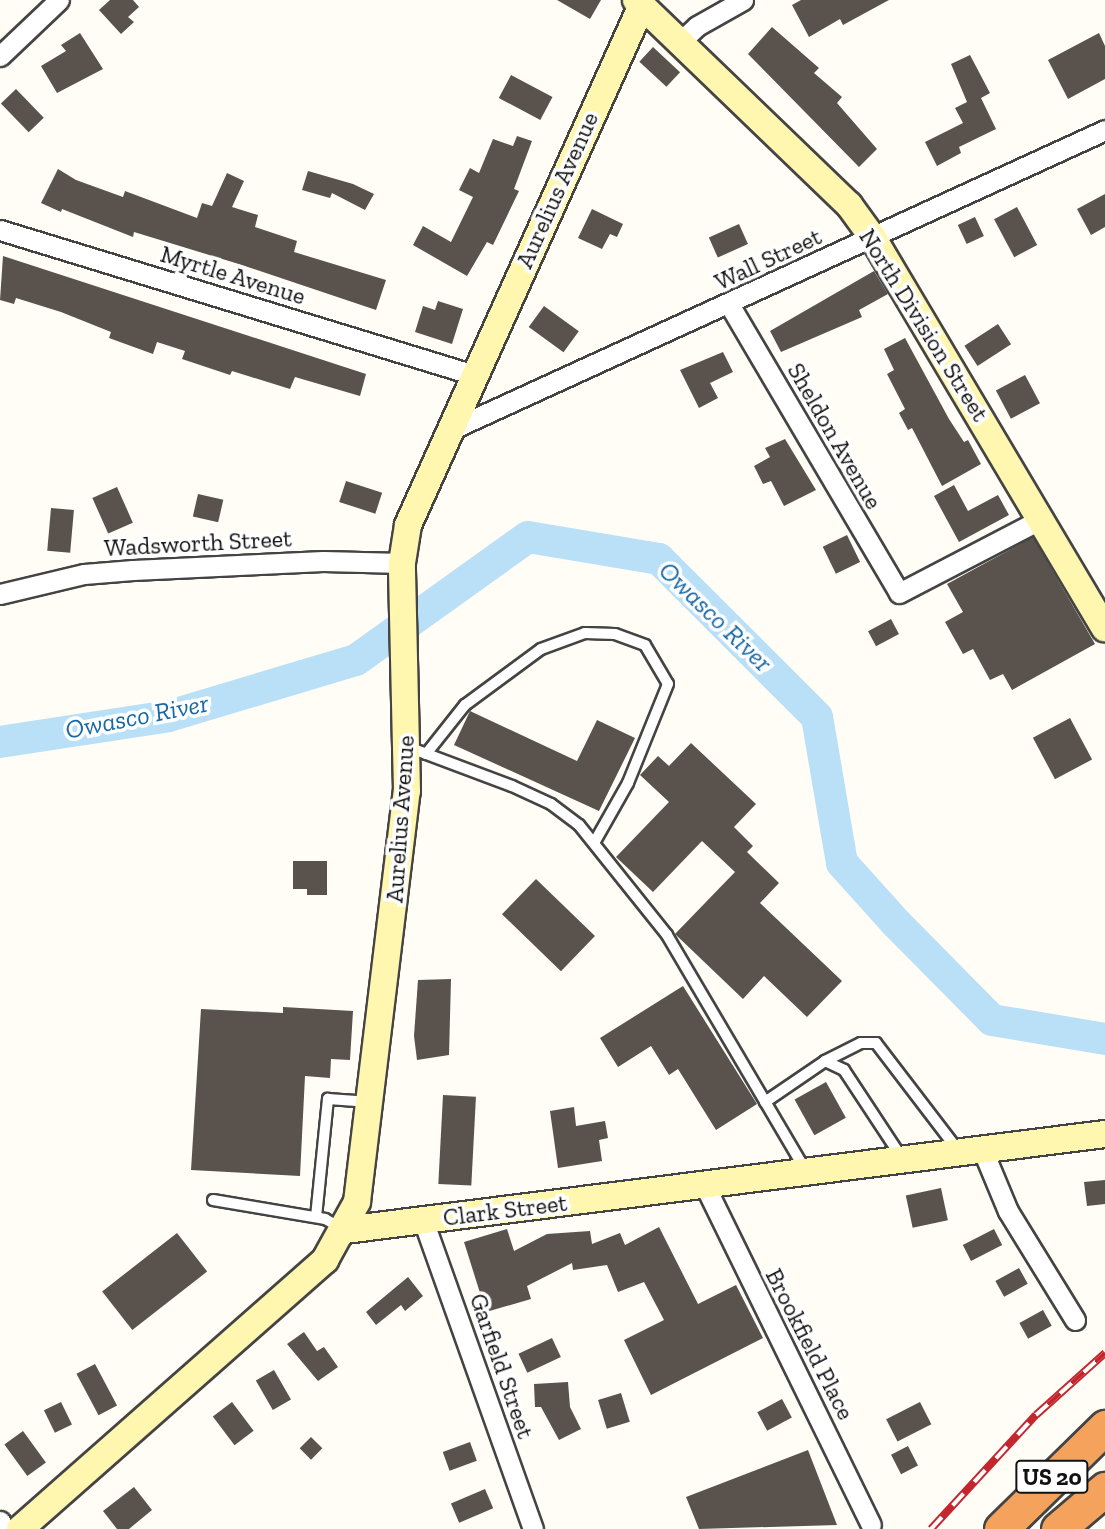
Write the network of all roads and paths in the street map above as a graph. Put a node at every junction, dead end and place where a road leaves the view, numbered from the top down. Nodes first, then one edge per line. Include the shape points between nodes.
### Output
1 (59, 0) edge
2 (743, 0) edge
3 (639, 3) edge
4 (680, 42) junction
5 (0, 56) edge
6 (1105, 130) edge
7 (0, 230) edge
8 (873, 238) junction
9 (730, 304) junction
10 (463, 372) junction
11 (450, 430) junction
12 (1041, 519) junction
13 (402, 570) junction
14 (0, 594) edge
15 (1105, 628) edge
16 (417, 751) junction
17 (594, 843) junction
18 (825, 1061) junction
19 (765, 1101) junction
20 (370, 1103) junction
21 (1105, 1134) edge
22 (971, 1152) junction
23 (903, 1161) junction
24 (808, 1173) junction
25 (705, 1186) junction
26 (213, 1200) dead end
27 (316, 1217) junction
28 (423, 1220) junction
29 (345, 1230) junction
30 (1074, 1321) dead end
31 (1105, 1427) edge
32 (1105, 1489) edge
33 (0, 1521) edge
34 (871, 1525) dead end
35 (4, 1529) edge
36 (20, 1529) edge
37 (533, 1529) edge
38 (1001, 1529) edge
39 (1058, 1529) edge

1 - 5 street
2 - 4 street via 697,26
3 - 4 street, North Division Street
3 - 10 street, Aurelius Avenue
4 - 8 street, North Division Street via 849,205
6 - 8 street, Wall Street
7 - 10 street, Myrtle Avenue
8 - 9 street, Wall Street
8 - 12 street, North Division Street
9 - 11 street, Wall Street
9 - 12 street, Sheldon Avenue via 899,593
10 - 11 street, Aurelius Avenue
11 - 13 street, Aurelius Avenue via 408,525
12 - 15 street, North Division Street
13 - 14 street, Wadsworth Street via 282,562 133,570 71,576
13 - 16 street, Aurelius Avenue via 406,692
16 - 17 lane via 551,804
16 - 17 lane via 465,705 541,649 585,633 615,634 645,645 668,684 628,783
16 - 20 street, Aurelius Avenue via 407,791
17 - 19 lane via 667,935
18 - 19 lane
18 - 22 lane via 861,1043 876,1043
18 - 23 lane via 844,1070
19 - 24 lane
20 - 27 lane via 328,1099
20 - 29 street, Aurelius Avenue via 361,1184
21 - 22 street, Clark Street
22 - 23 street, Clark Street
22 - 30 street
23 - 24 street, Clark Street
24 - 25 street, Clark Street
25 - 28 street, Clark Street
25 - 34 street, Brookfield Place
26 - 27 lane
27 - 29 lane
28 - 29 street, Clark Street
28 - 37 street, Garfield Street
29 - 36 street via 325,1260 293,1292
31 - 38 highway, US 20
32 - 39 highway, US 20
33 - 35 street

